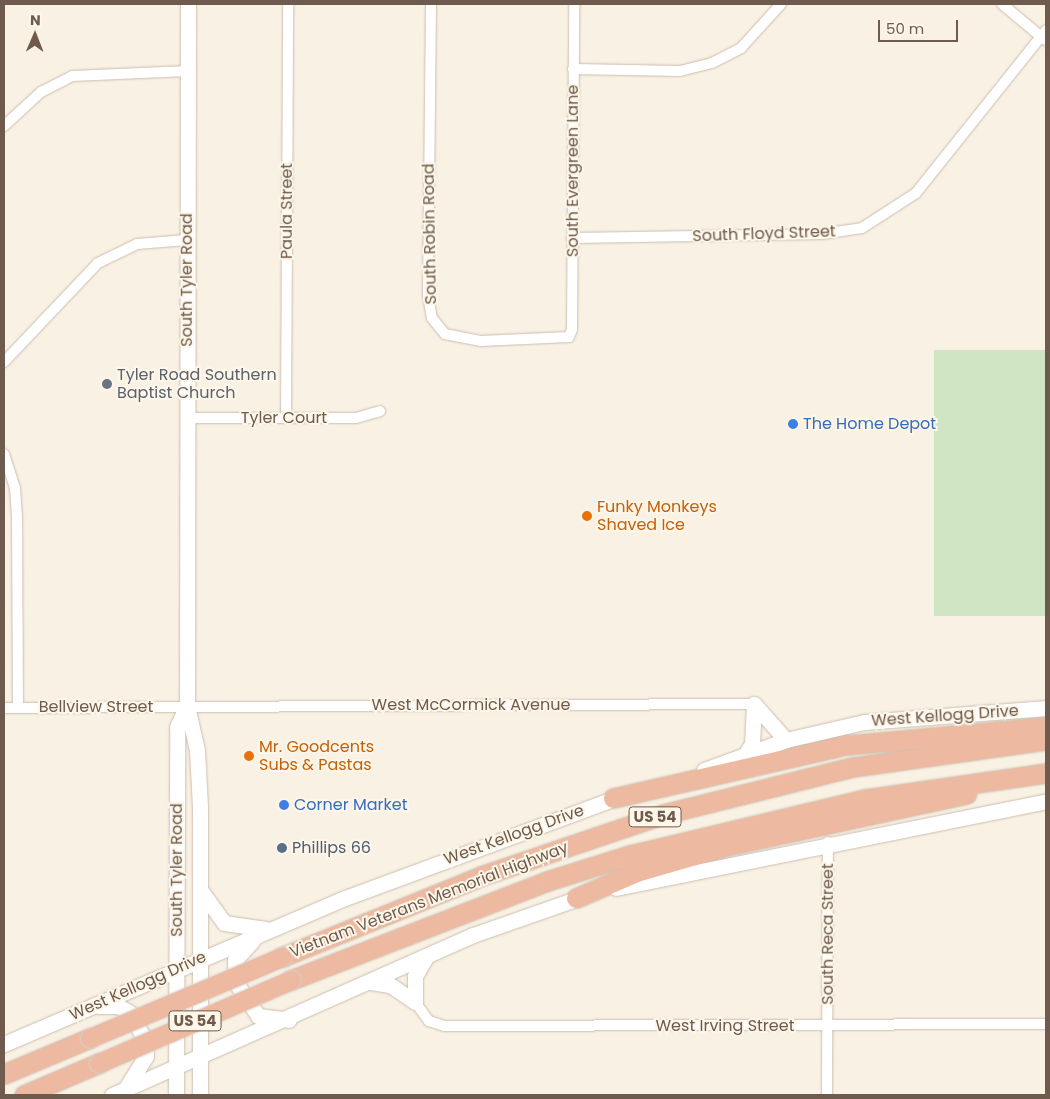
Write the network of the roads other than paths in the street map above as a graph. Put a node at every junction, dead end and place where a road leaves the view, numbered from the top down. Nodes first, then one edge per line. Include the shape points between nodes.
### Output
1 (188, 4) edge
2 (288, 4) edge
3 (430, 4) edge
4 (574, 4) edge
5 (781, 4) edge
6 (1002, 4) edge
7 (1045, 35) edge
8 (573, 69) junction
9 (188, 71) junction
10 (4, 126) edge
11 (572, 238) junction
12 (187, 240) junction
13 (569, 337) joint
14 (4, 362) edge
15 (380, 411) dead end
16 (187, 418) junction
17 (286, 418) junction
18 (4, 454) edge
19 (754, 704) junction
20 (187, 706) junction
21 (18, 707) junction
22 (4, 708) edge
23 (1046, 708) edge
24 (1046, 728) edge
25 (786, 740) junction
26 (1046, 740) edge
27 (745, 755) junction
28 (1046, 773) edge
29 (1046, 781) edge
30 (613, 798) junction
31 (1046, 801) edge
32 (828, 842) junction
33 (200, 888) junction
34 (576, 898) junction
35 (266, 931) junction
36 (427, 956) junction
37 (200, 958) junction
38 (177, 968) junction
39 (371, 982) junction
40 (415, 1002) junction
41 (95, 1006) junction
42 (291, 1020) junction
43 (1046, 1024) edge
44 (828, 1026) junction
45 (4, 1044) edge
46 (200, 1059) junction
47 (175, 1069) junction
48 (4, 1074) edge
49 (119, 1092) edge
50 (24, 1095) edge
51 (176, 1095) edge
52 (200, 1095) edge
53 (827, 1095) edge

1 - 9 main road, South Tyler Road
2 - 17 street, Paula Street
3 - 13 street, South Robin Road via 428,296 432,318 445,334 460,339
4 - 8 street, South Evergreen Lane
5 - 8 street via 740,48 712,63 680,72
6 - 7 street
7 - 11 street, South Floyd Street via 916,193 862,228 822,234
8 - 11 street, South Evergreen Lane
9 - 10 street via 72,76 41,92
9 - 12 main road, South Tyler Road
11 - 13 street, South Evergreen Lane
12 - 14 street via 137,244 98,263
12 - 16 main road, South Tyler Road
15 - 17 street, Tyler Court via 356,418
16 - 17 street, Tyler Court
16 - 20 main road, South Tyler Road
18 - 21 street via 15,488 17,517
19 - 20 street, West McCormick Avenue
19 - 25 main road
19 - 27 main road via 752,744
20 - 21 street, Bellview Street
20 - 33 main road, South Tyler Road via 197,750
20 - 38 main road, South Tyler Road via 177,726
21 - 22 street, Bellview Street
23 - 25 main road, West Kellogg Drive via 898,717
24 - 30 highway via 847,745
25 - 27 main road, West Kellogg Drive
26 - 48 highway, Vietnam Veterans Memorial Highway / US 54, bridge via 853,768 664,814 481,876
27 - 30 main road, West Kellogg Drive
28 - 50 highway, Vietnam Veterans Memorial Highway / US 54, bridge via 864,799 630,855 547,882 291,980
29 - 34 highway via 726,846 639,872
30 - 35 main road, West Kellogg Drive
31 - 32 main road
32 - 34 main road
32 - 44 street, South Reca Street
33 - 35 main road via 224,923
33 - 37 main road, South Tyler Road
34 - 36 main road
35 - 37 main road, West Kellogg Drive
35 - 42 main road via 235,960 236,983 258,1016
36 - 39 main road
36 - 40 main road via 415,976
37 - 38 main road, West Kellogg Drive
37 - 46 main road, South Tyler Road
38 - 41 main road, West Kellogg Drive
38 - 47 main road, South Tyler Road
39 - 40 main road via 390,985
39 - 42 main road
40 - 44 street, West Irving Street via 429,1021 444,1026
41 - 45 main road, West Kellogg Drive
41 - 49 main road via 118,1006 130,1013 144,1036 146,1056
42 - 46 main road
43 - 44 street, West Irving Street
44 - 53 street, South Reca Street
46 - 47 main road
46 - 52 main road, South Tyler Road
47 - 49 main road
47 - 51 main road, South Tyler Road

